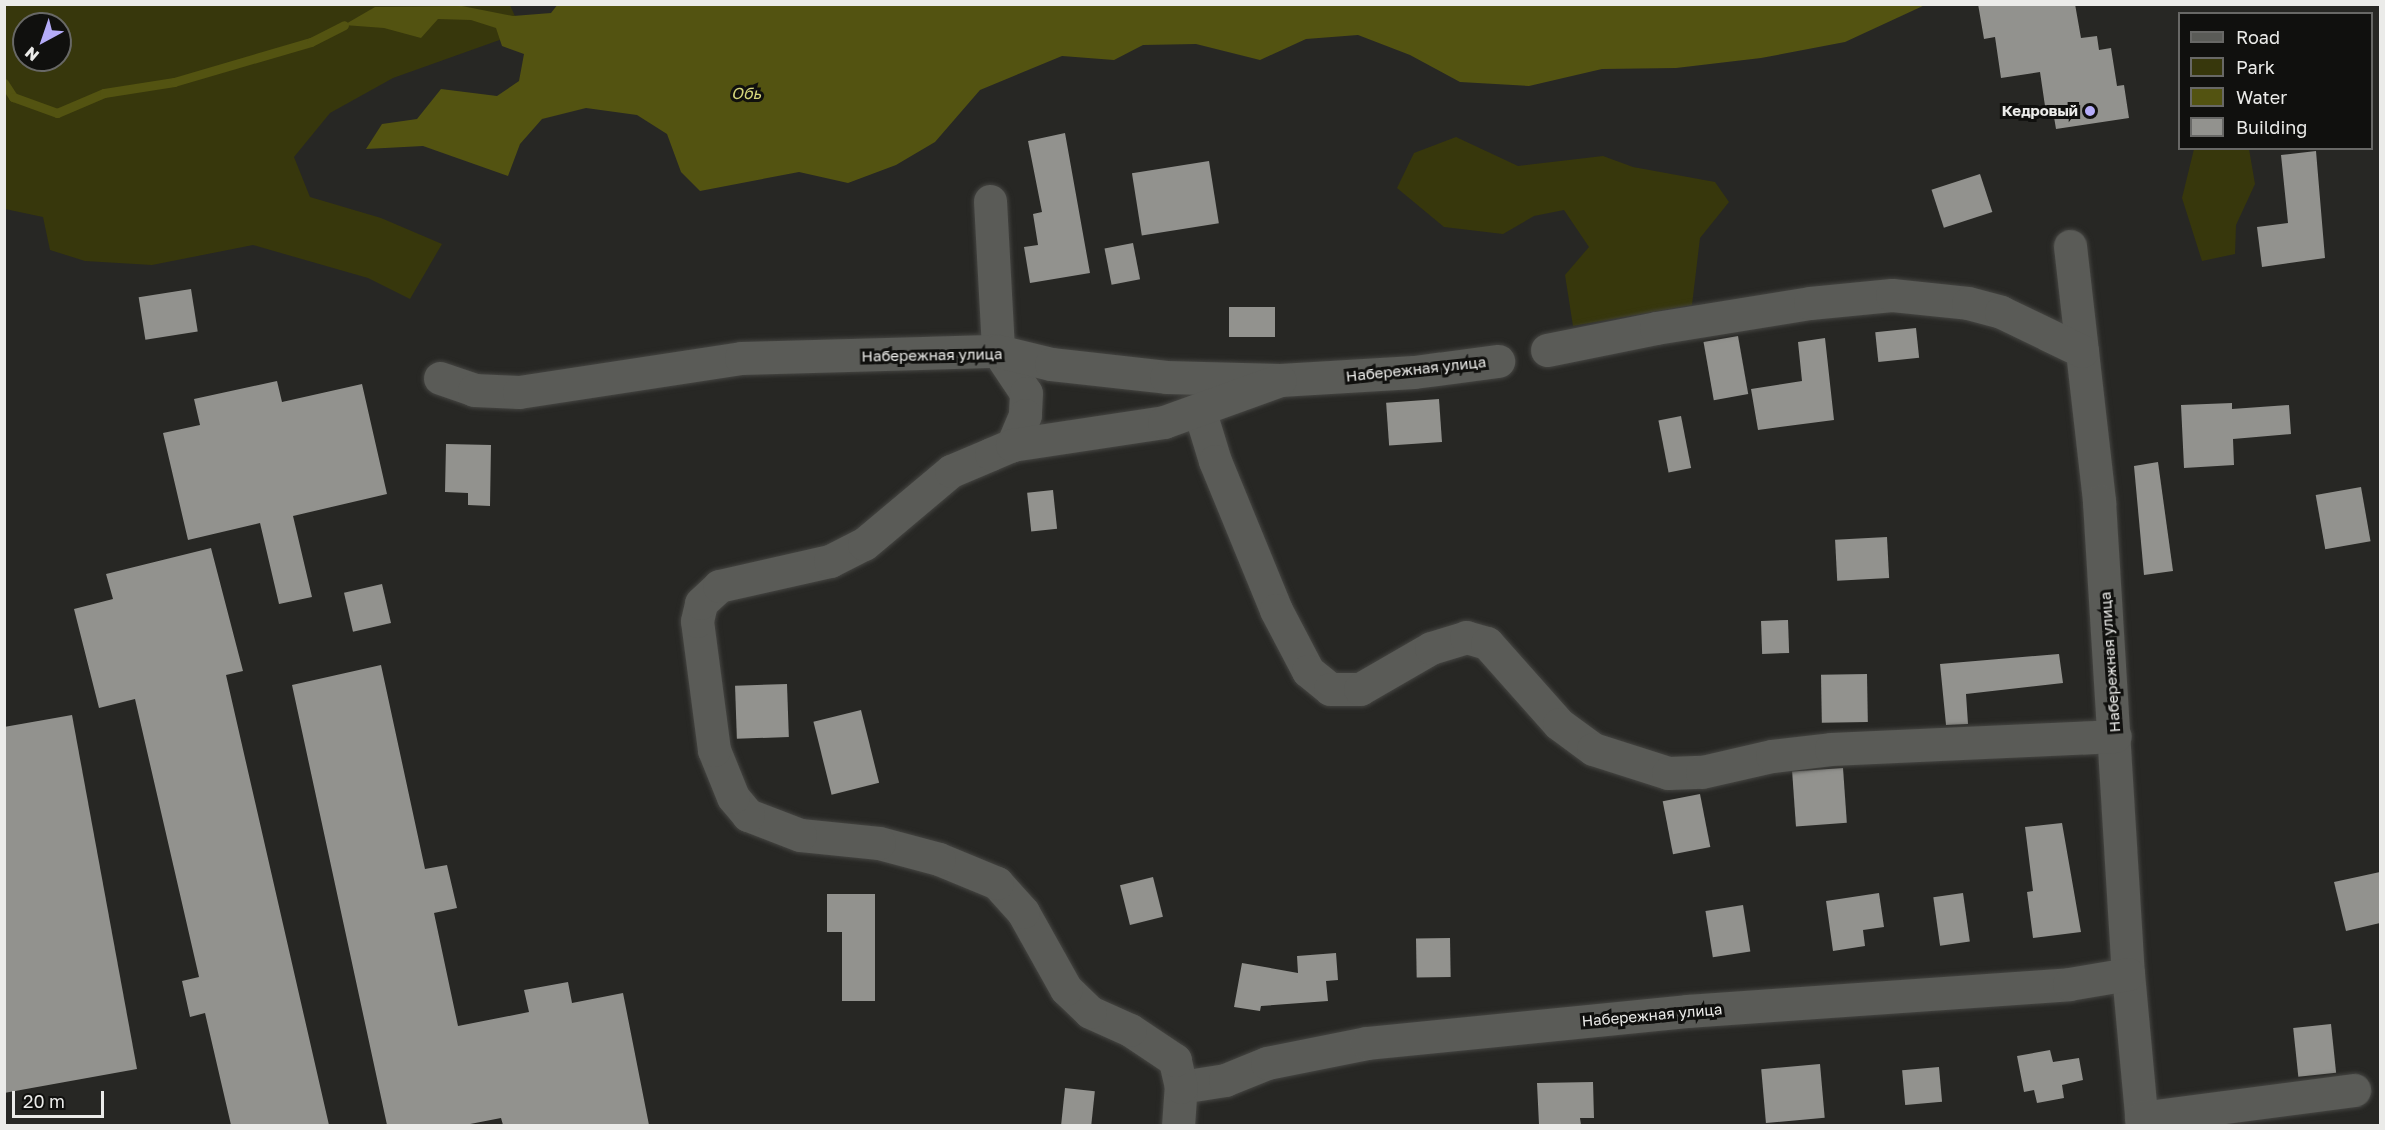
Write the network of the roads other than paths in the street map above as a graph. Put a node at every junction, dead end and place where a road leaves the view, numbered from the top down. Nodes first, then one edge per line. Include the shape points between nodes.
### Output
1 (990, 201) dead end
2 (2070, 246) dead end
3 (1547, 350) dead end
4 (998, 351) junction
5 (2082, 351) junction
6 (1498, 361) dead end
7 (440, 378) dead end
8 (1280, 380) junction
9 (1200, 412) junction
10 (1012, 446) junction
11 (2115, 736) junction
12 (2128, 974) junction
13 (1181, 1087) junction
14 (2354, 1090) dead end
15 (2141, 1122) edge
16 (1179, 1125) edge

1 - 4 street
2 - 5 street, Набережная улица
3 - 5 street via 1680,324 1892,295 1968,303 2001,312
4 - 7 street, Набережная улица via 741,358 519,392 474,390
4 - 8 street, Набережная улица via 1051,364 1166,377
4 - 10 street via 1026,393 1025,415
5 - 11 street, Набережная улица via 2099,502
6 - 8 street, Набережная улица via 1414,372
8 - 9 street
9 - 10 street via 1153,424
9 - 11 street via 1218,470 1276,610 1308,671 1330,689 1360,689 1431,648 1466,637 1487,643 1559,724 1593,749 1668,773 1702,772 1772,756 1831,749
10 - 13 street via 951,471 864,544 830,561 719,586 701,603 697,621 714,750 733,797 748,815 771,826 800,836 879,843 939,859 996,883 1023,912 1066,989 1090,1012 1130,1030 1175,1060
11 - 12 street, Набережная улица
12 - 13 street, Набережная улица via 2069,984 1687,1011 1377,1041 1267,1063 1225,1080
12 - 15 street, Набережная улица
13 - 16 street
14 - 15 street

